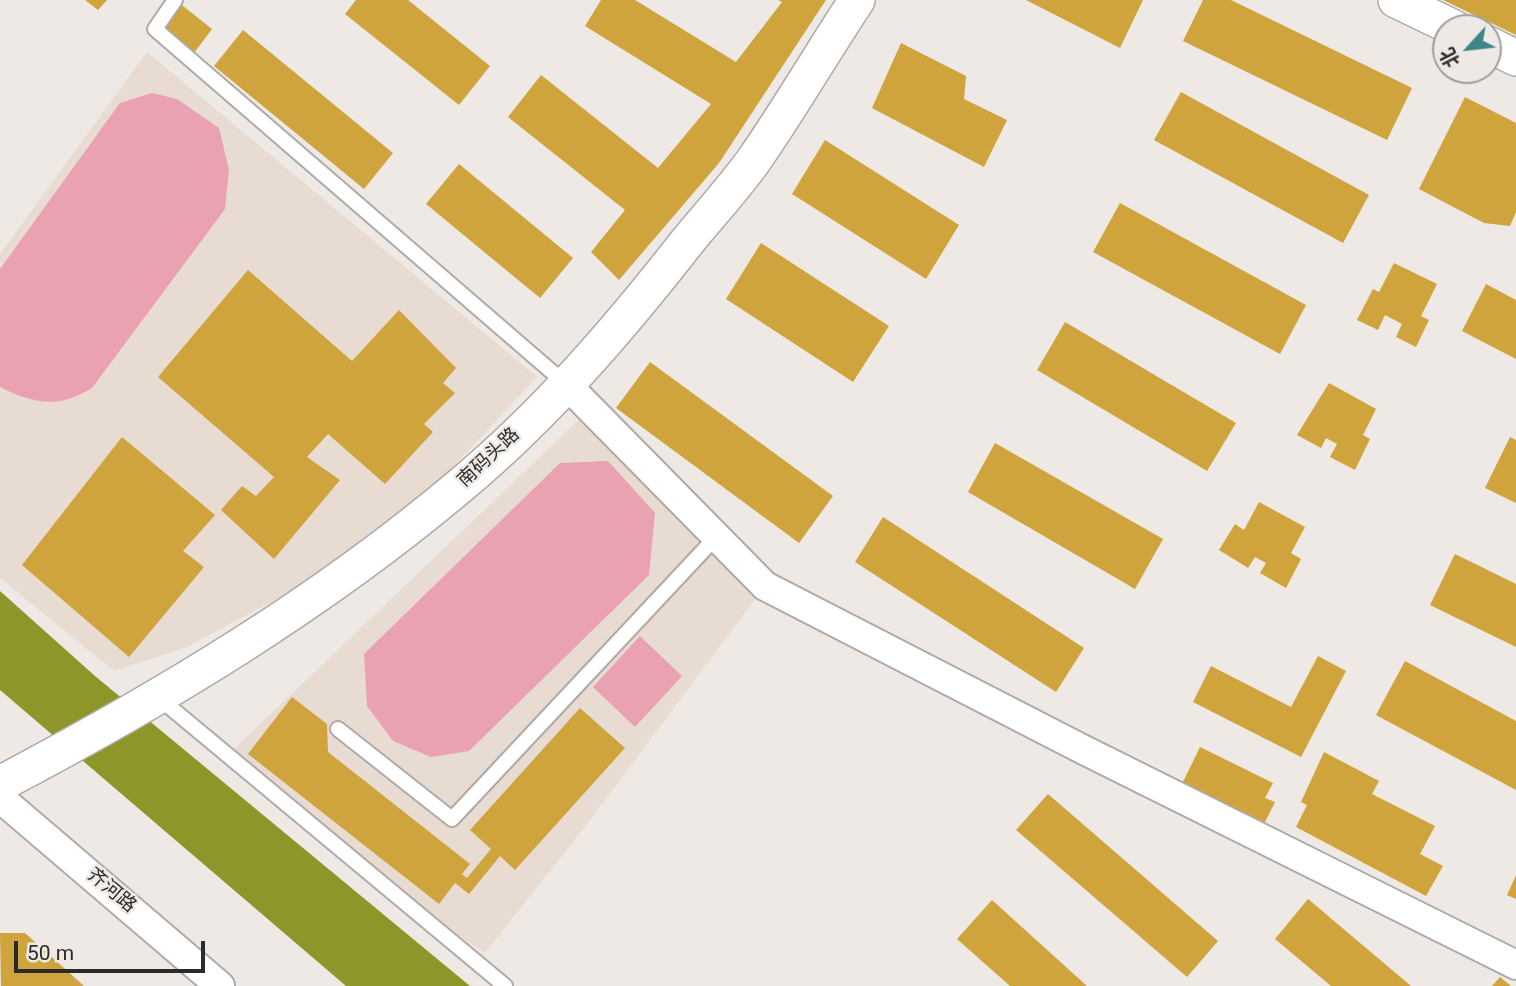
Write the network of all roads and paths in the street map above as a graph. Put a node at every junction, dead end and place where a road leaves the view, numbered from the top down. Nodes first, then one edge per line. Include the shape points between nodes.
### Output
1 (175, 0) edge
2 (857, 0) edge
3 (1396, 0) edge
4 (1432, 17) edge
5 (566, 384) junction
6 (717, 537) junction
7 (159, 698) junction
8 (338, 729) dead end
9 (0, 784) edge
10 (0, 798) edge
11 (1516, 965) edge
12 (220, 986) edge
13 (505, 986) edge

1 - 5 lane via 155,29
2 - 5 street, 南码头路 via 753,161 628,317
3 - 4 street
5 - 6 street
5 - 7 street, 南码头路 via 464,483 369,559 269,630
6 - 8 lane via 453,819
6 - 11 street via 765,586
7 - 9 street, 南码头路
7 - 13 lane
10 - 12 street, 齐河路

